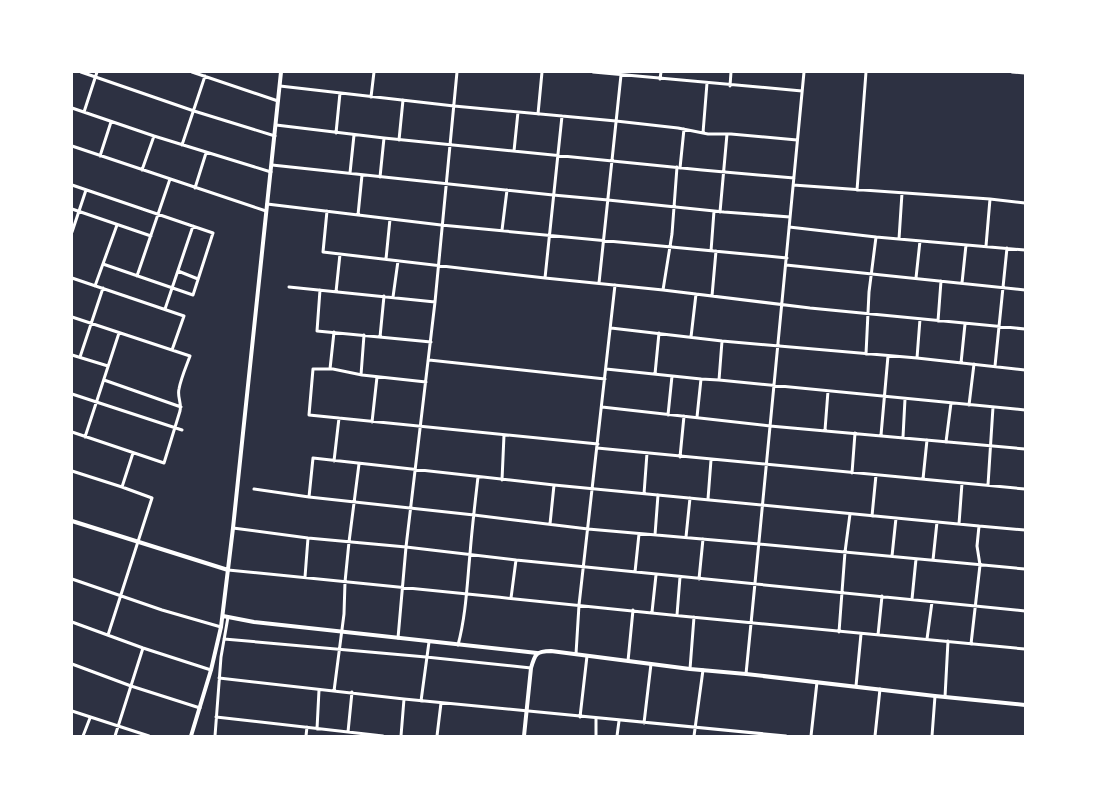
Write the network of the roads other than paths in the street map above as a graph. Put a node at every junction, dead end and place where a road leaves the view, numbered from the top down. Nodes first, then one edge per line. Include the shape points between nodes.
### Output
1 (81, 72) edge
2 (97, 72) edge
3 (192, 72) edge
4 (281, 72) edge
5 (374, 72) edge
6 (457, 72) edge
7 (542, 72) edge
8 (593, 72) edge
9 (661, 72) edge
10 (731, 72) edge
11 (804, 72) edge
12 (866, 72) edge
13 (1012, 72) edge
14 (1025, 73) edge
15 (622, 75) junction
16 (96, 76) junction
17 (205, 76) junction
18 (660, 79) junction
19 (708, 84) junction
20 (280, 86) junction
21 (730, 86) junction
22 (802, 92) junction
23 (340, 94) junction
24 (371, 97) junction
25 (403, 100) junction
26 (278, 102) junction
27 (454, 106) junction
28 (72, 108) edge
29 (194, 111) junction
30 (84, 112) junction
31 (518, 112) junction
32 (538, 114) junction
33 (562, 116) junction
34 (616, 121) junction
35 (111, 122) junction
36 (276, 125) junction
37 (684, 129) junction
38 (336, 133) junction
39 (703, 133) junction
40 (727, 134) junction
41 (354, 135) junction
42 (154, 136) junction
43 (275, 136) junction
44 (384, 138) junction
45 (399, 140) junction
46 (797, 140) junction
47 (182, 145) junction
48 (449, 145) junction
49 (72, 148) edge
50 (514, 151) junction
51 (206, 153) junction
52 (100, 156) junction
53 (557, 156) junction
54 (612, 161) junction
55 (272, 165) junction
56 (679, 168) junction
57 (142, 170) junction
58 (271, 172) junction
59 (723, 172) junction
60 (350, 173) junction
61 (362, 175) junction
62 (380, 177) junction
63 (794, 178) junction
64 (170, 180) junction
65 (445, 184) junction
66 (72, 185) edge
67 (793, 186) junction
68 (195, 188) junction
69 (86, 190) junction
70 (507, 190) junction
71 (856, 190) junction
72 (902, 193) junction
73 (553, 195) junction
74 (990, 199) junction
75 (608, 200) junction
76 (1025, 202) edge
77 (267, 204) junction
78 (673, 207) junction
79 (72, 209) edge
80 (266, 211) junction
81 (327, 211) junction
82 (714, 211) junction
83 (79, 212) junction
84 (720, 212) junction
85 (159, 215) junction
86 (358, 215) junction
87 (790, 217) junction
88 (390, 219) junction
89 (117, 225) junction
90 (441, 225) junction
91 (193, 226) junction
92 (789, 227) junction
93 (502, 230) junction
94 (72, 232) edge
95 (549, 235) junction
96 (151, 236) junction
97 (876, 237) junction
98 (899, 239) junction
99 (604, 241) junction
100 (920, 241) junction
101 (966, 245) junction
102 (670, 246) junction
103 (986, 246) junction
104 (1007, 248) junction
105 (1025, 250) edge
106 (711, 251) junction
107 (716, 251) junction
108 (340, 254) junction
109 (786, 258) junction
110 (386, 259) junction
111 (398, 261) junction
112 (103, 264) junction
113 (438, 265) junction
114 (786, 265) junction
115 (178, 271) junction
116 (871, 273) junction
117 (137, 276) junction
118 (72, 278) edge
119 (545, 278) junction
120 (916, 278) junction
121 (198, 279) junction
122 (941, 281) junction
123 (599, 283) junction
124 (962, 283) junction
125 (615, 285) junction
126 (95, 286) junction
127 (290, 287) dead end
128 (103, 288) junction
129 (172, 288) junction
130 (1004, 288) junction
131 (320, 290) junction
132 (663, 290) junction
133 (1025, 290) edge
134 (336, 292) junction
135 (696, 294) junction
136 (384, 296) junction
137 (712, 296) junction
138 (393, 297) junction
139 (435, 302) junction
140 (782, 304) junction
141 (165, 309) junction
142 (869, 314) junction
143 (72, 317) edge
144 (920, 319) junction
145 (938, 320) junction
146 (91, 324) junction
147 (965, 324) junction
148 (1000, 327) junction
149 (610, 328) junction
150 (1025, 329) edge
151 (334, 332) junction
152 (119, 333) junction
153 (659, 333) junction
154 (364, 335) junction
155 (380, 337) junction
156 (691, 337) junction
157 (722, 341) junction
158 (430, 342) junction
159 (778, 346) junction
160 (172, 350) junction
161 (866, 354) junction
162 (72, 355) edge
163 (888, 356) junction
164 (80, 357) junction
165 (917, 358) junction
166 (429, 360) junction
167 (961, 363) junction
168 (974, 364) junction
169 (108, 366) junction
170 (995, 366) junction
171 (606, 368) junction
172 (330, 369) junction
173 (1025, 370) edge
174 (655, 374) junction
175 (361, 375) junction
176 (672, 376) junction
177 (377, 377) junction
178 (605, 379) junction
179 (701, 379) junction
180 (104, 380) junction
181 (719, 380) junction
182 (426, 382) junction
183 (774, 386) junction
184 (828, 391) junction
185 (72, 394) edge
186 (884, 397) junction
187 (905, 399) junction
188 (96, 402) junction
189 (951, 403) junction
190 (969, 405) junction
191 (181, 407) junction
192 (602, 407) junction
193 (993, 407) junction
194 (1025, 410) edge
195 (668, 415) junction
196 (684, 416) junction
197 (697, 417) junction
198 (338, 418) junction
199 (372, 422) junction
200 (420, 426) junction
201 (770, 426) junction
202 (175, 428) junction
203 (182, 430) dead end
204 (825, 430) junction
205 (72, 432) edge
206 (855, 433) junction
207 (504, 435) junction
208 (881, 435) junction
209 (85, 436) junction
210 (903, 437) junction
211 (927, 440) junction
212 (946, 442) junction
213 (991, 445) junction
214 (598, 446) junction
215 (1025, 449) edge
216 (133, 453) junction
217 (647, 453) junction
218 (680, 457) junction
219 (711, 460) junction
220 (334, 461) junction
221 (359, 464) junction
222 (766, 464) junction
223 (415, 469) junction
224 (72, 472) edge
225 (852, 473) junction
226 (876, 475) junction
227 (478, 477) junction
228 (924, 479) junction
229 (502, 480) junction
230 (962, 483) junction
231 (122, 486) junction
232 (554, 486) junction
233 (988, 486) junction
234 (254, 489) dead end
235 (592, 489) junction
236 (1025, 489) edge
237 (644, 494) junction
238 (658, 496) junction
239 (308, 498) junction
240 (690, 498) junction
241 (708, 500) junction
242 (354, 503) junction
243 (763, 505) junction
244 (411, 509) junction
245 (850, 514) junction
246 (474, 515) junction
247 (872, 516) junction
248 (896, 518) junction
249 (72, 521) edge
250 (938, 522) junction
251 (550, 524) junction
252 (959, 524) junction
253 (979, 526) junction
254 (233, 528) junction
255 (588, 529) junction
256 (1025, 530) edge
257 (639, 534) junction
258 (655, 535) junction
259 (686, 537) junction
260 (308, 538) junction
261 (703, 539) junction
262 (349, 542) junction
263 (137, 543) junction
264 (759, 544) junction
265 (406, 547) junction
266 (845, 552) junction
267 (470, 555) junction
268 (892, 556) junction
269 (916, 559) junction
270 (516, 560) junction
271 (933, 560) junction
272 (980, 565) junction
273 (584, 567) junction
274 (1025, 569) edge
275 (228, 570) junction
276 (635, 572) junction
277 (656, 575) junction
278 (305, 577) junction
279 (680, 577) junction
280 (72, 579) edge
281 (699, 579) junction
282 (345, 582) junction
283 (755, 583) junction
284 (403, 587) junction
285 (841, 592) junction
286 (467, 594) junction
287 (120, 596) junction
288 (882, 596) junction
289 (511, 598) junction
290 (912, 599) junction
291 (932, 602) junction
292 (579, 605) junction
293 (975, 606) junction
294 (633, 610) junction
295 (1025, 611) edge
296 (652, 612) junction
297 (223, 616) junction
298 (678, 616) junction
299 (228, 617) junction
300 (694, 617) junction
301 (72, 622) edge
302 (751, 622) junction
303 (221, 627) junction
304 (342, 632) junction
305 (839, 632) junction
306 (861, 634) junction
307 (108, 635) junction
308 (878, 635) junction
309 (398, 638) junction
310 (224, 639) junction
311 (927, 639) junction
312 (948, 641) junction
313 (429, 642) junction
314 (970, 644) junction
315 (458, 645) junction
316 (143, 648) junction
317 (339, 649) junction
318 (1025, 649) edge
319 (537, 653) junction
320 (576, 654) junction
321 (587, 656) junction
322 (426, 657) junction
323 (628, 661) junction
324 (72, 664) edge
325 (651, 664) junction
326 (531, 668) junction
327 (690, 669) junction
328 (211, 670) junction
329 (703, 670) junction
330 (746, 674) junction
331 (220, 678) junction
332 (817, 682) junction
333 (131, 686) junction
334 (856, 686) junction
335 (880, 689) junction
336 (319, 690) junction
337 (334, 691) junction
338 (352, 692) junction
339 (935, 696) junction
340 (945, 697) junction
341 (404, 699) junction
342 (421, 701) junction
343 (441, 703) junction
344 (1025, 705) edge
345 (200, 708) junction
346 (72, 711) edge
347 (526, 711) junction
348 (216, 717) junction
349 (580, 717) junction
350 (90, 718) junction
351 (596, 719) junction
352 (618, 721) junction
353 (644, 723) junction
354 (695, 726) junction
355 (118, 727) junction
356 (307, 727) junction
357 (317, 729) junction
358 (348, 732) junction
359 (767, 735) edge
360 (83, 736) edge
361 (115, 736) edge
362 (149, 736) edge
363 (191, 736) edge
364 (215, 736) edge
365 (306, 736) edge
366 (382, 736) edge
367 (401, 736) edge
368 (437, 736) edge
369 (524, 736) edge
370 (596, 736) edge
371 (617, 736) edge
372 (694, 736) edge
373 (786, 736) edge
374 (811, 736) edge
375 (875, 736) edge
376 (932, 736) edge

1 - 16 street
2 - 16 street
3 - 17 street
4 - 20 street
5 - 24 street
6 - 27 street
7 - 32 street
8 - 15 street
9 - 18 street
10 - 21 street
11 - 22 street
12 - 71 street
13 - 14 street
15 - 18 street
15 - 34 street
16 - 29 street
16 - 30 street
17 - 26 street
17 - 29 street
18 - 19 street
19 - 21 street
19 - 39 street
20 - 23 street
20 - 26 street
21 - 22 street
22 - 46 street
23 - 24 street
23 - 38 street
24 - 25 street
25 - 27 street
25 - 45 street
26 - 36 street
27 - 31 street
27 - 48 street
28 - 30 street
29 - 43 street
29 - 47 street
30 - 35 street
31 - 32 street
31 - 50 street
32 - 33 street
33 - 34 street
33 - 53 street
34 - 37 street
34 - 54 street
35 - 42 street
35 - 52 street
36 - 38 street
36 - 43 street
37 - 39 street
37 - 56 street
38 - 41 street
39 - 40 street
40 - 46 street
40 - 59 street
41 - 44 street
41 - 60 street
42 - 47 street
42 - 57 street
43 - 55 street
44 - 45 street
44 - 62 street
45 - 48 street
46 - 63 street
47 - 51 street
48 - 50 street
48 - 65 street
49 - 52 street
50 - 53 street
51 - 58 street
51 - 68 street
52 - 57 street
53 - 54 street
53 - 73 street
54 - 56 street
54 - 75 street
55 - 58 street
55 - 60 street
56 - 59 street
56 - 78 street
57 - 64 street
58 - 77 street
59 - 63 street
59 - 84 street
60 - 61 street
61 - 62 street
61 - 86 street
62 - 65 street
63 - 67 street
64 - 68 street
64 - 85 street
65 - 70 street
65 - 90 street
66 - 69 street
67 - 71 street
67 - 87 street
68 - 80 street
69 - 83 street
69 - 85 street
70 - 73 street
70 - 93 street
71 - 72 street
72 - 74 street
72 - 98 street
73 - 75 street
73 - 95 street
74 - 76 street
74 - 103 street
75 - 78 street
75 - 99 street
77 - 80 street
77 - 81 street
78 - 82 street
78 - 102 street
79 - 83 street
80 - 254 street
81 - 86 street
81 - 108 street via 323,252
82 - 84 street
82 - 106 street
83 - 89 street
83 - 94 street
84 - 87 street
85 - 91 street
85 - 96 street
86 - 88 street
87 - 92 street
88 - 90 street
88 - 110 street
89 - 96 street
89 - 112 street
90 - 93 street
90 - 113 street
91 - 115 street
91 - 121 street via 212,232
92 - 97 street
92 - 109 street
93 - 95 street
95 - 99 street
95 - 119 street
96 - 117 street
97 - 98 street
97 - 116 street
98 - 100 street
99 - 102 street
99 - 123 street
100 - 101 street
100 - 120 street
101 - 103 street
101 - 124 street
102 - 106 street
102 - 132 street
103 - 104 street
104 - 105 street
104 - 130 street
106 - 107 street
107 - 109 street
107 - 137 street
108 - 110 street
108 - 134 street
109 - 114 street
110 - 111 street
111 - 113 street
111 - 138 street
112 - 117 street
112 - 126 street
113 - 119 street
113 - 139 street
114 - 116 street
114 - 140 street
115 - 121 street
115 - 129 street
116 - 120 street
116 - 142 street
117 - 129 street
118 - 126 street
119 - 123 street
120 - 122 street
121 - 129 street via 193,295
122 - 124 street
122 - 145 street
123 - 125 street
124 - 130 street
125 - 132 street
125 - 149 street
126 - 128 street
127 - 131 street
128 - 141 street
128 - 146 street
129 - 141 street
130 - 133 street
130 - 148 street
131 - 134 street
131 - 151 street via 317,330
132 - 135 street
134 - 136 street
135 - 137 street
135 - 156 street
136 - 138 street
136 - 155 street
137 - 140 street
138 - 139 street
139 - 158 street
140 - 142 street
140 - 159 street
141 - 160 street via 184,316
142 - 144 street
142 - 161 street
143 - 146 street
144 - 145 street
144 - 165 street
145 - 147 street
146 - 152 street
146 - 164 street
147 - 148 street
147 - 167 street
148 - 150 street
148 - 170 street
149 - 153 street
149 - 171 street
151 - 154 street
151 - 172 street
152 - 160 street
152 - 169 street
153 - 156 street
153 - 174 street
154 - 155 street
154 - 175 street
155 - 158 street
156 - 157 street
157 - 159 street
157 - 181 street
158 - 166 street
159 - 161 street
159 - 183 street
160 - 191 street via 190,356 179,389
161 - 163 street
162 - 164 street
163 - 165 street
163 - 186 street
164 - 169 street
165 - 167 street
166 - 178 street
166 - 182 street
167 - 168 street
168 - 170 street
168 - 190 street
169 - 180 street
170 - 173 street
171 - 174 street
171 - 178 street
172 - 175 street
172 - 198 street via 313,369 309,414
174 - 176 street
175 - 177 street
176 - 179 street
176 - 195 street
177 - 182 street
177 - 199 street
178 - 192 street
179 - 181 street
179 - 197 street
180 - 188 street
180 - 191 street
181 - 183 street
182 - 200 street
183 - 184 street
183 - 201 street
184 - 186 street
184 - 204 street
185 - 188 street
186 - 187 street
186 - 208 street
187 - 189 street
187 - 210 street
188 - 202 street
188 - 209 street
189 - 190 street
189 - 212 street
190 - 193 street
191 - 202 street
192 - 195 street
192 - 214 street
193 - 194 street
193 - 213 street
195 - 196 street
196 - 197 street
196 - 218 street
197 - 201 street
198 - 199 street
198 - 220 street
199 - 200 street
200 - 207 street
200 - 223 street
201 - 204 street
201 - 222 street
202 - 203 street
202 - 216 street via 164,463
204 - 206 street
205 - 209 street
206 - 208 street
206 - 225 street
207 - 214 street
207 - 229 street
208 - 210 street
209 - 216 street
210 - 211 street
211 - 212 street
211 - 228 street
212 - 213 street
213 - 215 street
213 - 233 street
214 - 217 street
214 - 235 street
216 - 231 street
217 - 218 street
217 - 237 street
218 - 219 street
219 - 222 street
219 - 241 street
220 - 221 street
220 - 239 street via 313,458
221 - 223 street
221 - 242 street
222 - 225 street
222 - 243 street
223 - 227 street
223 - 244 street
224 - 231 street
225 - 226 street
226 - 228 street
226 - 247 street
227 - 229 street
227 - 246 street
228 - 230 street
229 - 232 street
230 - 233 street
230 - 252 street
231 - 263 street via 152,498
232 - 235 street
232 - 251 street
233 - 236 street
234 - 239 street
235 - 237 street
235 - 255 street
237 - 238 street
238 - 240 street
238 - 258 street
239 - 242 street
240 - 241 street
240 - 259 street
241 - 243 street
242 - 244 street
242 - 262 street
243 - 245 street
243 - 264 street
244 - 246 street
244 - 265 street
245 - 247 street
245 - 266 street
246 - 251 street
246 - 267 street
247 - 248 street
248 - 250 street
248 - 268 street
249 - 263 street
250 - 252 street
250 - 271 street
251 - 255 street
252 - 253 street
253 - 256 street
253 - 272 street via 977,546
254 - 260 street
254 - 275 street
255 - 257 street
255 - 273 street
257 - 258 street
257 - 276 street
258 - 259 street
259 - 261 street
260 - 262 street
260 - 278 street
261 - 264 street
261 - 281 street
262 - 265 street
262 - 282 street
263 - 275 street
263 - 287 street
264 - 266 street
264 - 283 street
265 - 267 street
265 - 284 street
266 - 268 street
266 - 285 street
267 - 270 street
267 - 286 street
268 - 269 street
269 - 271 street
269 - 290 street
270 - 273 street
270 - 289 street
271 - 272 street
272 - 274 street
272 - 293 street
273 - 276 street
273 - 292 street
275 - 278 street
275 - 297 street
276 - 277 street
277 - 279 street
277 - 296 street
278 - 282 street
279 - 281 street
279 - 298 street
280 - 287 street
281 - 283 street
282 - 284 street
282 - 304 street
283 - 285 street
283 - 302 street
284 - 286 street
284 - 309 street
285 - 288 street
285 - 305 street
286 - 289 street
286 - 315 street
287 - 303 street
287 - 307 street
288 - 290 street
288 - 308 street
289 - 292 street
290 - 291 street
291 - 293 street
291 - 311 street
292 - 294 street
292 - 320 street
293 - 295 street
293 - 314 street
294 - 296 street
294 - 323 street
296 - 298 street
297 - 299 street
297 - 303 street
298 - 300 street
299 - 304 street
299 - 310 street
300 - 302 street
300 - 327 street
301 - 307 street
302 - 305 street
302 - 330 street
303 - 328 street
304 - 309 street
304 - 317 street
305 - 306 street
306 - 308 street
306 - 334 street
307 - 316 street
308 - 311 street
309 - 313 street
310 - 317 street
310 - 331 street
311 - 312 street
312 - 314 street
312 - 340 street
313 - 315 street
313 - 322 street
314 - 318 street
315 - 319 street
316 - 328 street
316 - 333 street
317 - 322 street
317 - 337 street
319 - 320 street via 551,651
319 - 326 street
320 - 321 street
321 - 323 street
321 - 349 street
322 - 326 street
322 - 342 street
323 - 325 street
324 - 333 street
325 - 327 street
325 - 353 street
326 - 347 street
327 - 329 street
328 - 345 street
329 - 330 street
329 - 354 street
330 - 332 street
331 - 336 street
331 - 348 street
332 - 334 street
332 - 374 street
333 - 345 street
333 - 355 street
334 - 335 street
335 - 339 street
335 - 375 street
336 - 337 street
336 - 357 street
337 - 338 street
338 - 341 street
338 - 358 street
339 - 340 street
339 - 376 street
340 - 344 street
341 - 342 street
341 - 367 street
342 - 343 street
343 - 347 street
343 - 368 street
345 - 363 street
346 - 350 street
347 - 349 street
347 - 369 street
348 - 356 street
348 - 364 street
349 - 351 street
350 - 355 street
350 - 360 street
351 - 352 street
351 - 370 street
352 - 353 street
352 - 371 street
353 - 354 street
354 - 359 street
354 - 372 street
355 - 361 street
355 - 362 street
356 - 357 street
356 - 365 street
357 - 358 street
358 - 366 street
359 - 373 street

